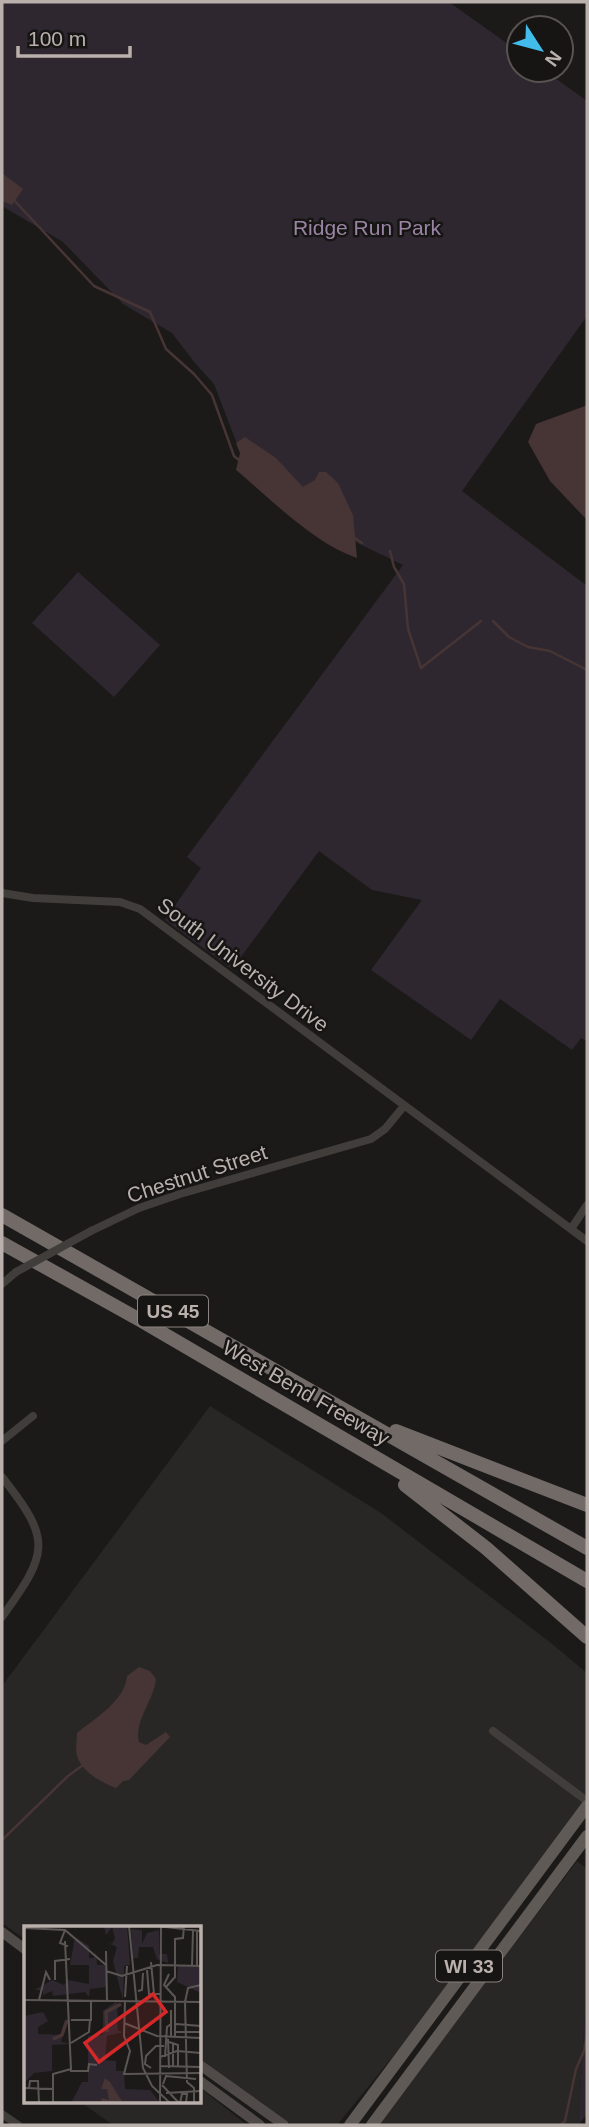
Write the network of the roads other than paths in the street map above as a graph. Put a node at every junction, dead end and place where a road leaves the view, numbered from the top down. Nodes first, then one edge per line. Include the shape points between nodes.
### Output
1 (2, 893) edge
2 (404, 1107) junction
3 (587, 1205) edge
4 (2, 1214) edge
5 (571, 1229) junction
6 (587, 1241) edge
7 (2, 1243) edge
8 (2, 1284) edge
9 (342, 1409) junction
10 (33, 1416) dead end
11 (321, 1426) junction
12 (2, 1441) edge
13 (2, 1477) edge
14 (587, 1505) edge
15 (587, 1548) edge
16 (587, 1581) edge
17 (3, 1613) edge
18 (587, 1637) edge
19 (493, 1731) dead end
20 (587, 1803) edge
21 (587, 1836) edge
22 (2, 1932) edge
23 (24, 1948) edge
24 (201, 2066) edge
25 (201, 2082) edge
26 (2, 2113) edge
27 (18, 2125) edge
28 (260, 2125) edge
29 (284, 2125) edge
30 (350, 2125) edge
31 (372, 2125) edge

1 - 2 street, South University Drive via 120,902 140,909
2 - 5 street, South University Drive
2 - 8 street, Chestnut Street, bridge via 371,1139 139,1208 16,1272
3 - 5 street
4 - 9 highway, West Bend Freeway / US 45
5 - 6 street, South University Drive
7 - 11 highway, West Bend Freeway / US 45
9 - 14 highway
9 - 15 highway, West Bend Freeway / US 45
10 - 12 street
11 - 16 highway, West Bend Freeway / US 45
11 - 18 highway via 431,1503
13 - 17 street via 37,1528 39,1554 29,1580
19 - 20 street
20 - 30 main road, WI 33
21 - 31 main road, WI 33
22 - 23 street
24 - 29 street
25 - 28 street
26 - 27 street

